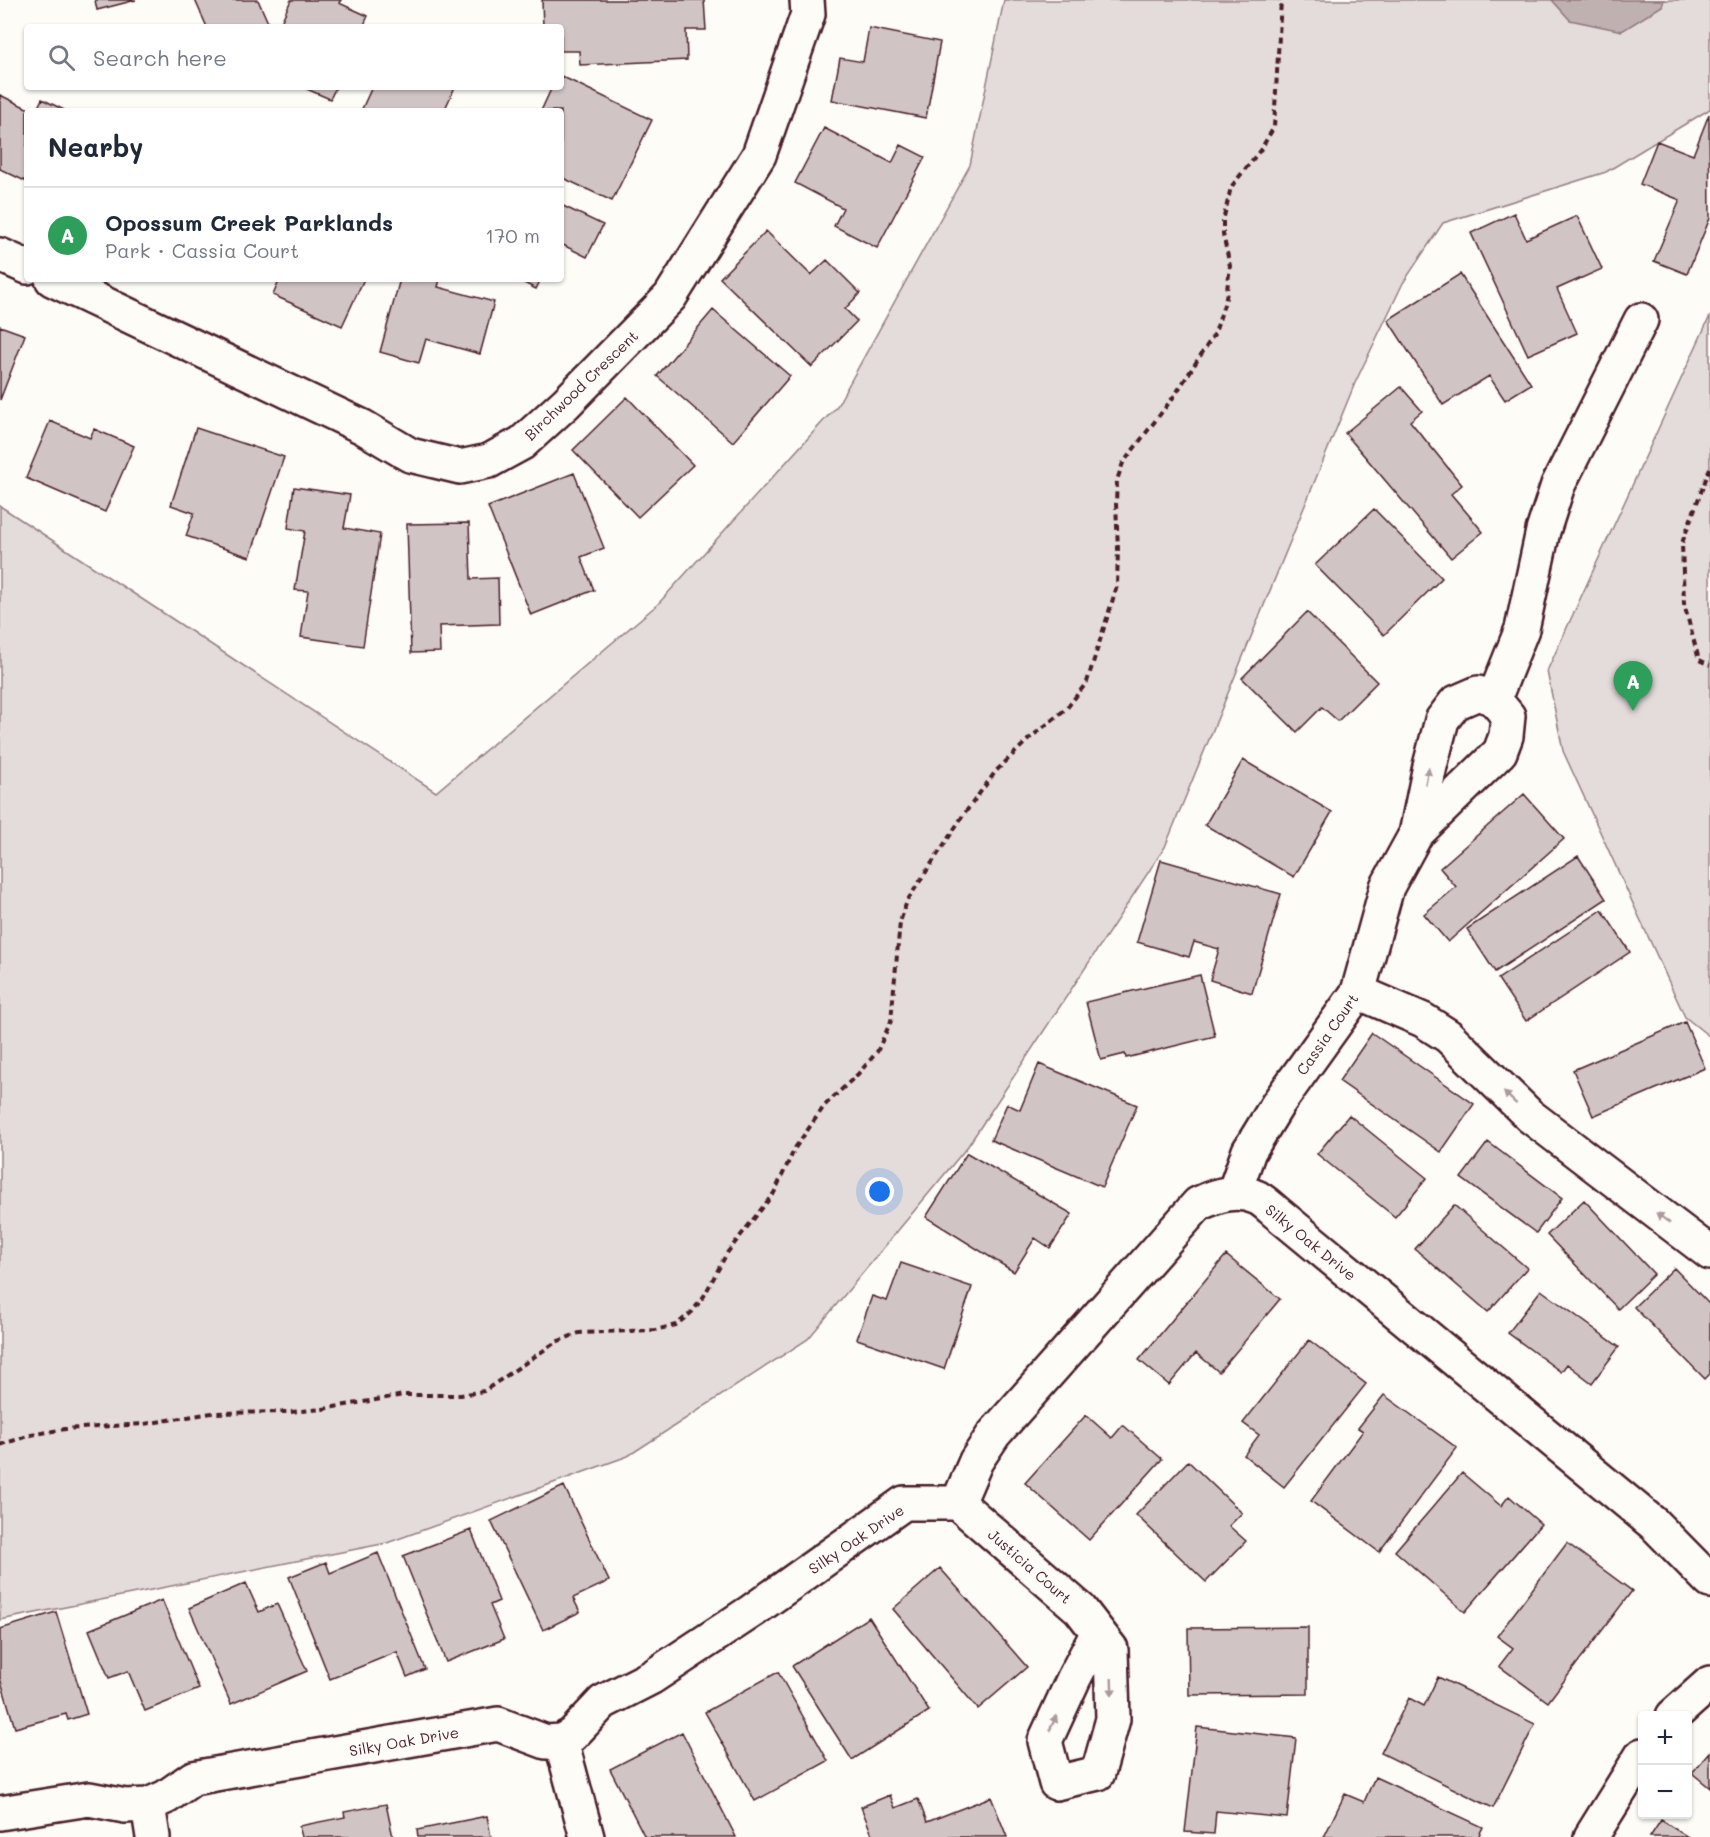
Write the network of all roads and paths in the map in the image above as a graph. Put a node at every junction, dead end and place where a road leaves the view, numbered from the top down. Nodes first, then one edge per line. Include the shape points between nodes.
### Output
1 (807, 0) edge
2 (1281, 0) edge
3 (0, 255) edge
4 (24, 266) edge
5 (58, 282) edge
6 (1641, 320) dead end
7 (1710, 468) edge
8 (1710, 665) edge
9 (1494, 699) junction
10 (1416, 834) junction
11 (1358, 992) junction
12 (1234, 1193) junction
13 (1710, 1253) edge
14 (0, 1445) edge
15 (958, 1503) junction
16 (1710, 1581) edge
17 (1098, 1632) dead end
18 (1710, 1683) edge
19 (1679, 1711) edge
20 (561, 1741) junction
21 (1638, 1761) edge
22 (148, 1805) junction
23 (0, 1813) edge
24 (153, 1837) edge
25 (587, 1837) edge
26 (1591, 1837) edge

1 - 5 street, Birchwood Crescent via 808,14 759,155 670,297 522,443 489,461 460,467 410,455 363,427
2 - 14 path via 1274,127 1231,187 1223,221 1230,266 1226,298 1215,333 1175,395 1123,463 1116,492 1117,586 1087,682 1067,708 996,771 907,901 900,922 891,1021 877,1052 825,1105 795,1148 774,1193 727,1253 692,1312 676,1325 655,1330 579,1333 556,1342 484,1391 404,1395 290,1412 212,1413 144,1424 65,1429
3 - 4 street
6 - 9 street via 1558,485 1543,531 1522,629
7 - 8 path via 1682,543 1684,604 1699,660
9 - 10 street, Cassia Court via 1508,716 1500,752
10 -> 9 street, Cassia Court via 1442,720 1455,703 1478,693
10 - 11 street, Cassia Court via 1387,887
11 - 12 street, Cassia Court via 1279,1102 1249,1151
13 -> 11 street via 1530,1116 1448,1036 1423,1020
12 - 15 street via 1198,1204 994,1434 976,1461
12 - 16 street, Silky Oak Drive via 1258,1198 1277,1213 1654,1524
15 - 17 street, Justicia Court via 1080,1608
15 - 20 street, Silky Oak Drive via 904,1503 692,1651 603,1702 572,1735
18 - 19 street
20 - 22 street, Silky Oak Drive via 546,1742 498,1724 193,1778
20 - 25 street
21 - 26 street
22 - 23 street, Silky Oak Drive via 125,1806 89,1799
22 - 24 street

